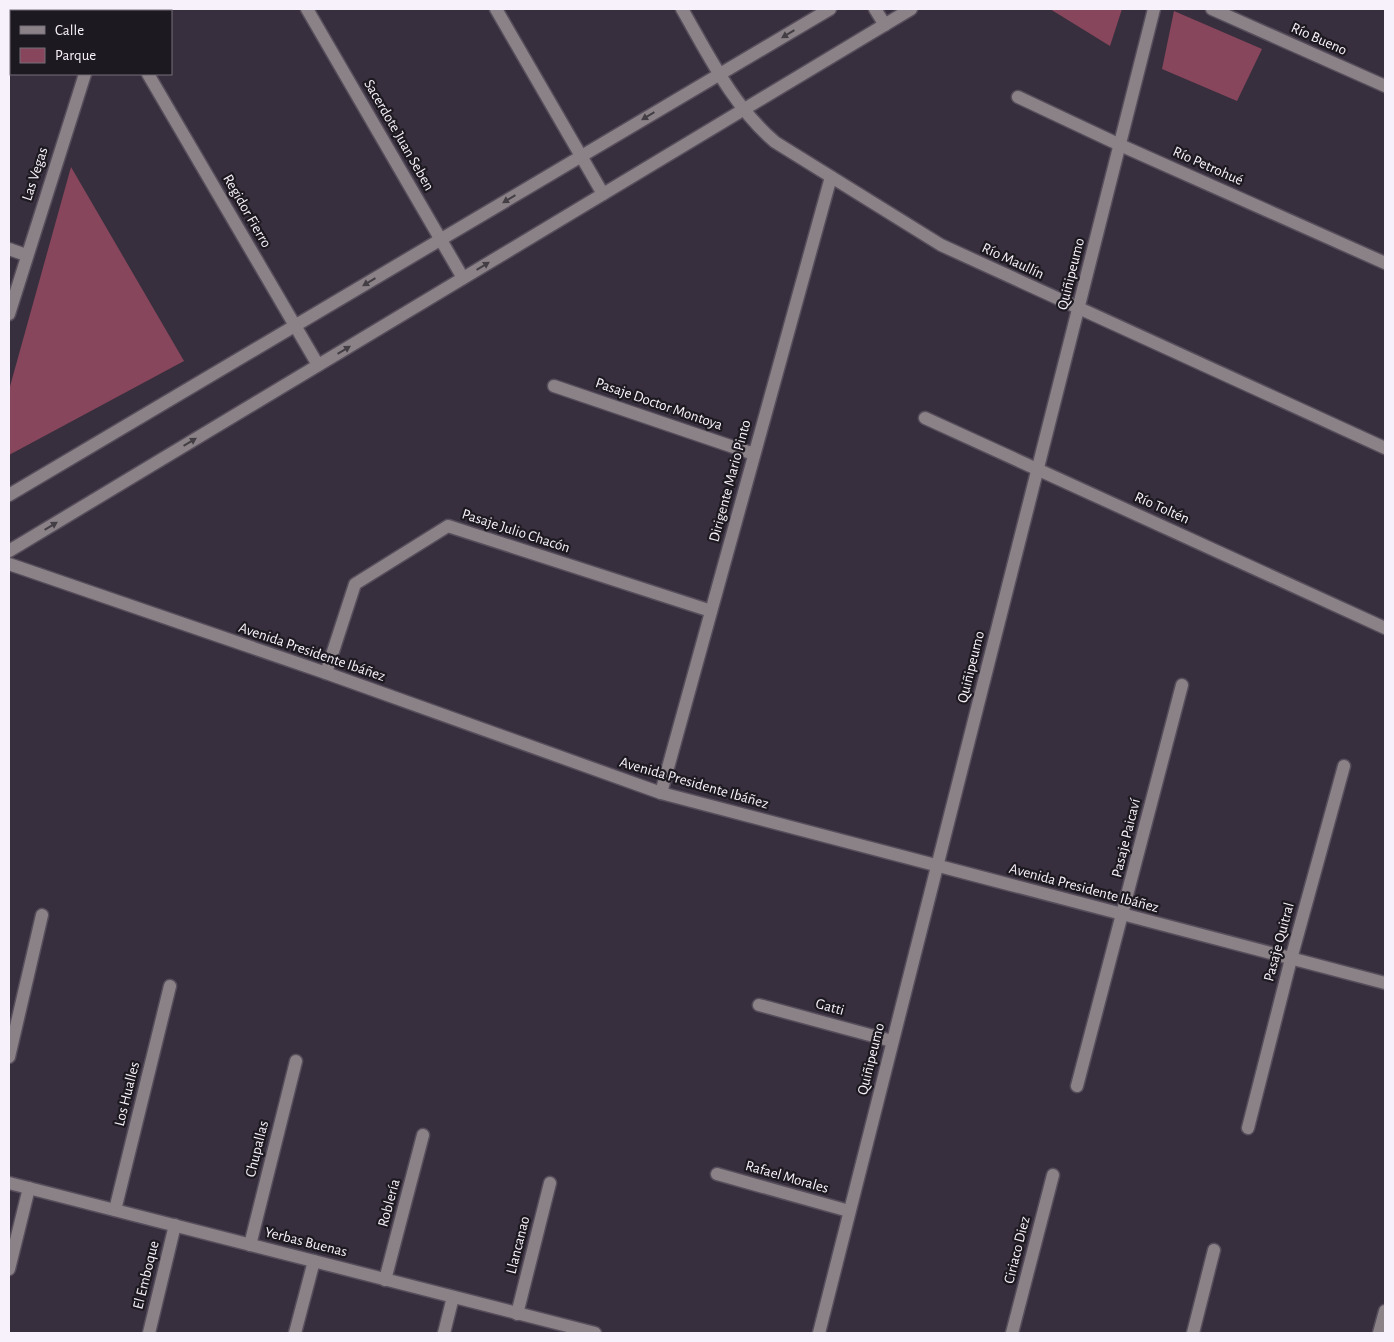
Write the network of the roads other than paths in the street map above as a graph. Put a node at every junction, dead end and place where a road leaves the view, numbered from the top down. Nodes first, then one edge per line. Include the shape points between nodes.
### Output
1 (307, 9) edge
2 (496, 9) edge
3 (682, 9) edge
4 (830, 9) edge
5 (875, 9) edge
6 (911, 9) edge
7 (1154, 9) edge
8 (1212, 9) edge
9 (885, 25) junction
10 (720, 74) junction
11 (85, 75) edge
12 (149, 75) edge
13 (1385, 86) edge
14 (1018, 97) dead end
15 (743, 110) junction
16 (1120, 145) junction
17 (582, 156) junction
18 (831, 177) junction
19 (603, 194) junction
20 (440, 240) junction
21 (9, 249) edge
22 (26, 255) junction
23 (1385, 263) edge
24 (463, 278) junction
25 (1078, 309) junction
26 (9, 314) edge
27 (295, 326) junction
28 (318, 365) junction
29 (554, 386) dead end
30 (925, 418) dead end
31 (1385, 448) edge
32 (754, 454) junction
33 (1038, 470) junction
34 (9, 495) edge
35 (9, 551) edge
36 (9, 564) edge
37 (711, 611) junction
38 (1385, 628) edge
39 (326, 673) junction
40 (1182, 685) dead end
41 (1344, 766) dead end
42 (661, 793) junction
43 (938, 867) junction
44 (42, 915) dead end
45 (1123, 915) junction
46 (1292, 959) junction
47 (1385, 983) edge
48 (170, 986) dead end
49 (760, 1005) dead end
50 (892, 1041) junction
51 (9, 1057) edge
52 (296, 1061) dead end
53 (1077, 1086) dead end
54 (1248, 1128) dead end
55 (423, 1135) dead end
56 (717, 1174) dead end
57 (1053, 1174) dead end
58 (9, 1183) edge
59 (550, 1183) dead end
60 (29, 1188) junction
61 (115, 1210) junction
62 (849, 1211) junction
63 (175, 1225) junction
64 (250, 1245) junction
65 (1214, 1250) dead end
66 (314, 1261) junction
67 (9, 1269) edge
68 (385, 1280) junction
69 (453, 1297) junction
70 (1385, 1311) edge
71 (517, 1314) junction
72 (149, 1333) edge
73 (295, 1333) edge
74 (444, 1333) edge
75 (591, 1333) edge
76 (819, 1333) edge
77 (1012, 1333) edge
78 (1193, 1333) edge
79 (1379, 1333) edge

1 - 20 street, Sacerdote Juan Seben
2 - 17 street
3 - 10 street, Río Maullín
4 -> 10 street
5 - 9 street
6 - 9 street
7 - 16 street, Quiñipeumo
8 - 13 street, Río Bueno
9 - 15 street
10 - 15 street, Río Maullín
10 -> 17 street
11 - 22 street, Las Vegas
12 - 27 street, Regidor Fierro
14 - 16 street, Río Petrohué
15 - 18 street, Río Maullín via 775,142
15 - 19 street
16 - 23 street, Río Petrohué
16 - 25 street, Quiñipeumo
17 - 19 street
17 -> 20 street
18 - 25 street, Río Maullín via 941,245
18 - 32 street, Dirigente Mario Pinto
24 -> 19 street
20 - 24 street, Sacerdote Juan Seben
20 -> 27 street
21 - 22 street
22 - 26 street, Las Vegas
28 -> 24 street
25 - 31 street, Río Maullín
25 - 33 street, Quiñipeumo
27 - 28 street, Regidor Fierro
27 - 34 street
35 -> 28 street
29 - 32 street, Pasaje Doctor Montoya
30 - 33 street, Río Toltén
32 - 37 street, Dirigente Mario Pinto
33 - 38 street, Río Toltén
33 - 43 street, Quiñipeumo
36 - 39 street, Avenida Presidente Ibáñez
37 - 39 street, Pasaje Julio Chacón via 448,526 354,584
37 - 42 street, Dirigente Mario Pinto
39 - 42 street, Avenida Presidente Ibáñez
40 - 45 street, Pasaje Paicaví
41 - 46 street, Pasaje Quitral
42 - 43 street, Avenida Presidente Ibáñez
43 - 45 street, Avenida Presidente Ibáñez
43 - 50 street, Quiñipeumo
44 - 51 street
45 - 46 street, Avenida Presidente Ibáñez
45 - 53 street, Pasaje Paicaví
46 - 47 street, Avenida Presidente Ibáñez
46 - 54 street, Pasaje Quitral
48 - 61 street, Los Hualles
49 - 50 street, Gatti
50 - 62 street, Quiñipeumo
52 - 64 street, Chupallas
55 - 68 street, Roblería
56 - 62 street, Rafael Morales
57 - 77 street, Ciriaco Diez
58 - 60 street, Yerbas Buenas
59 - 71 street, Llancanao
60 - 61 street, Yerbas Buenas
60 - 67 street
61 - 63 street, Yerbas Buenas
62 - 76 street, Quiñipeumo
63 - 64 street, Yerbas Buenas
63 - 72 street, El Emboque
64 - 66 street, Yerbas Buenas
65 - 78 street
66 - 68 street, Yerbas Buenas
66 - 73 street
68 - 69 street, Yerbas Buenas
69 - 71 street, Yerbas Buenas
69 - 74 street
70 - 79 street
71 - 75 street, Yerbas Buenas

